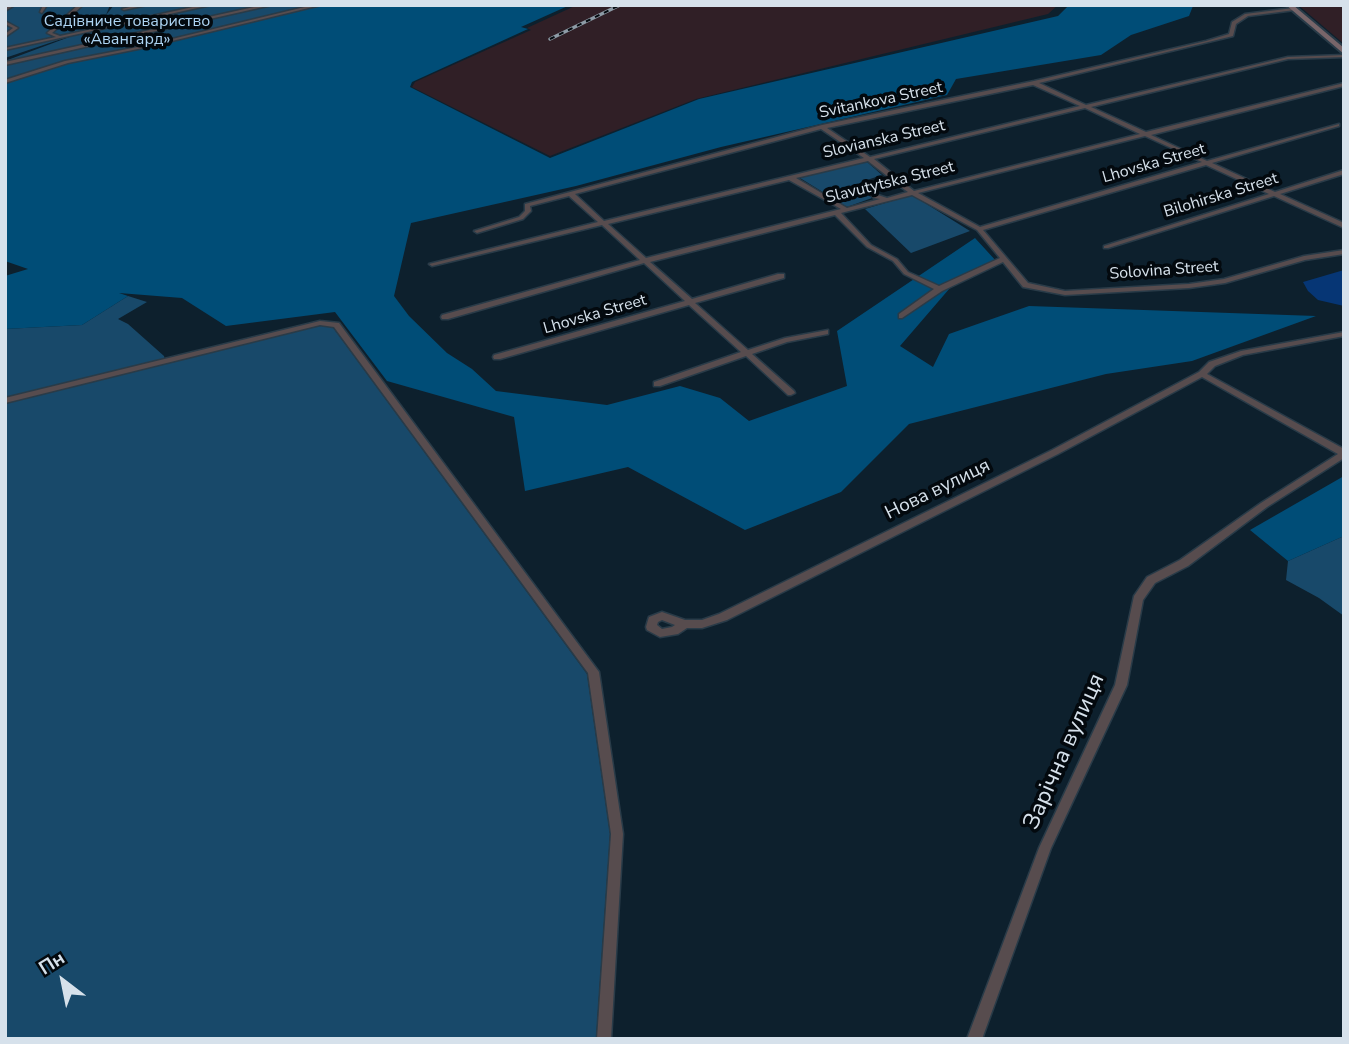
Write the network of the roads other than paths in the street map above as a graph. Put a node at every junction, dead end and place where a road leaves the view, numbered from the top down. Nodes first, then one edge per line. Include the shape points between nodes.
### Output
1 (13, 5) edge
2 (45, 5) edge
3 (81, 5) edge
4 (145, 5) edge
5 (209, 5) edge
6 (271, 5) edge
7 (319, 5) edge
8 (1291, 7) edge
9 (124, 9) dead end
10 (5, 10) edge
11 (42, 12) dead end
12 (5, 22) edge
13 (5, 36) edge
14 (59, 36) junction
15 (5, 49) edge
16 (1344, 54) edge
17 (5, 64) edge
18 (5, 82) edge
19 (1034, 83) junction
20 (1344, 84) edge
21 (1084, 106) junction
22 (1337, 125) dead end
23 (822, 128) junction
24 (1142, 134) junction
25 (868, 158) junction
26 (1207, 164) junction
27 (1344, 172) edge
28 (789, 177) junction
29 (894, 181) junction
30 (911, 192) junction
31 (572, 194) junction
32 (1278, 194) junction
33 (888, 199) junction
34 (845, 209) junction
35 (836, 212) junction
36 (604, 222) junction
37 (1344, 226) edge
38 (979, 229) junction
39 (477, 230) dead end
40 (1106, 247) dead end
41 (1344, 252) edge
42 (1326, 254) junction
43 (1344, 258) edge
44 (1003, 259) junction
45 (648, 260) junction
46 (432, 264) dead end
47 (781, 276) dead end
48 (939, 289) junction
49 (691, 302) junction
50 (902, 316) dead end
51 (445, 317) dead end
52 (825, 332) dead end
53 (1344, 334) edge
54 (747, 353) junction
55 (497, 357) dead end
56 (1202, 373) junction
57 (657, 384) dead end
58 (791, 393) dead end
59 (5, 401) edge
60 (1344, 454) edge
61 (685, 624) dead end
62 (604, 1039) edge
63 (974, 1039) edge

1 - 10 street
2 - 11 street
3 - 14 street via 49,33
4 - 9 street
5 - 14 street
6 - 17 street
7 - 18 street via 67,62
8 - 16 main road
8 - 19 street, Svitankova Street via 1247,15 1234,23 1231,35
12 - 13 street via 16,28
14 - 15 street
16 - 21 street, Slovianska Street via 1288,58
19 - 21 street
19 - 23 street, Svitankova Street
20 - 24 street, Slavutytska Street
21 - 24 street
21 - 25 street, Slovianska Street
22 - 26 street, Lhovska Street
23 - 25 street
23 - 31 street, Svitankova Street
24 - 26 street
24 - 30 street, Slavutytska Street
25 - 28 street, Slovianska Street
25 - 29 street
26 - 32 street
26 - 38 street, Lhovska Street
27 - 32 street, Bilohirska Street
28 - 34 street
28 - 36 street, Slovianska Street
29 - 30 street
29 - 33 street via 866,187 876,197
30 - 33 street, Slavutytska Street
30 - 38 street
31 - 36 street
31 - 39 street, Svitankova Street via 527,205 521,218
32 - 37 street
32 - 40 street, Bilohirska Street
33 - 34 street, Slavutytska Street
34 - 35 street, Slavutytska Street
35 - 45 street, Slavutytska Street
35 - 48 street via 869,246 895,260 906,273
36 - 45 street
36 - 46 street, Slovianska Street
38 - 44 street
41 - 42 street, Solovina Street
42 - 43 street
42 - 44 street, Solovina Street via 1225,281 1065,293 1026,285
44 - 48 street
45 - 49 street
45 - 51 street, Slavutytska Street
47 - 49 street, Lhovska Street
48 - 50 street
49 - 54 street
49 - 55 street, Lhovska Street
52 - 54 street
53 - 56 street, Нова вулиця via 1241,353
54 - 57 street
54 - 58 street
56 - 60 street
56 - 61 street, Нова вулиця via 1055,452 723,617
59 - 62 street via 320,323 336,325 593,672 617,834
60 - 63 street, Зарічна вулиця via 1184,563 1151,580 1138,599 1121,685 1045,848

